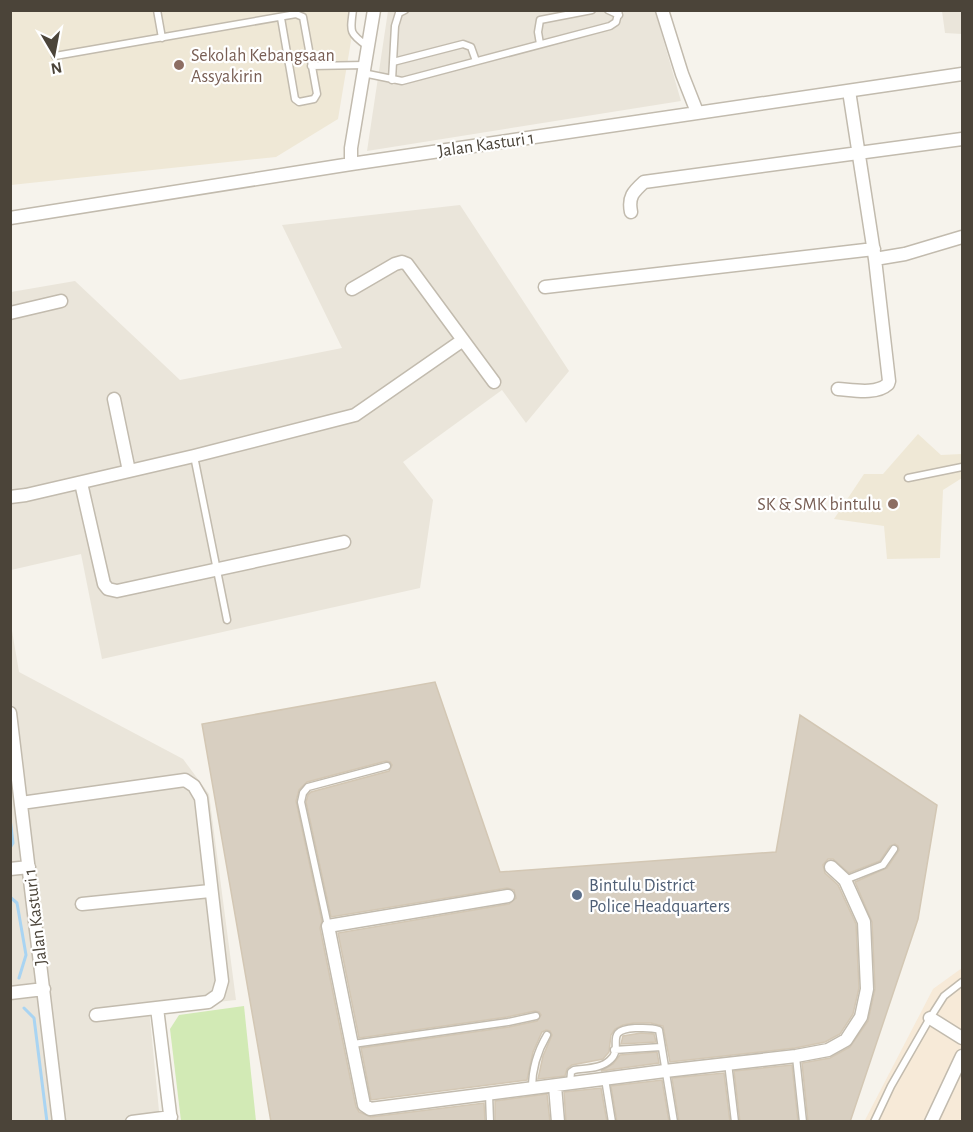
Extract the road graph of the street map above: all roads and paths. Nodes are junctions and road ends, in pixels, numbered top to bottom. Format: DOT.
graph roads {
  1 [pos="157,10"];
  2 [pos="353,10"];
  3 [pos="374,10"];
  4 [pos="592,10"];
  5 [pos="608,10"];
  6 [pos="662,10"];
  7 [pos="401,11"];
  8 [pos="619,13"];
  9 [pos="281,18"];
  10 [pos="162,38"];
  11 [pos="540,44"];
  12 [pos="368,46"];
  13 [pos="55,56"];
  14 [pos="476,61"];
  15 [pos="393,62"];
  16 [pos="311,66"];
  17 [pos="364,69"];
  18 [pos="963,74"];
  19 [pos="392,80"];
  20 [pos="849,91"];
  21 [pos="697,112"];
  22 [pos="963,139"];
  23 [pos="858,152"];
  24 [pos="351,164"];
  25 [pos="631,212"];
  26 [pos="10,218"];
  27 [pos="963,237"];
  28 [pos="875,254"];
  29 [pos="545,287"];
  30 [pos="352,289"];
  31 [pos="61,301"];
  32 [pos="10,313"];
  33 [pos="463,340"];
  34 [pos="494,382"];
  35 [pos="838,389"];
  36 [pos="114,399"];
  37 [pos="194,456"];
  38 [pos="963,467"];
  39 [pos="129,471"];
  40 [pos="908,478"];
  41 [pos="81,483"];
  42 [pos="10,497"];
  43 [pos="344,542"];
  44 [pos="217,569"];
  45 [pos="227,620"];
  46 [pos="10,713"];
  47 [pos="13,754"];
  48 [pos="387,766"];
  49 [pos="21,803"];
  50 [pos="894,849"];
  51 [pos="29,867"];
  52 [pos="831,867"];
  53 [pos="10,869"];
  54 [pos="845,879"];
  55 [pos="210,891"];
  56 [pos="508,896"];
  57 [pos="82,904"];
  58 [pos="328,926"];
  59 [pos="963,982"];
  60 [pos="44,989"];
  61 [pos="10,993"];
  62 [pos="157,1008"];
  63 [pos="96,1015"];
  64 [pos="536,1016"];
  65 [pos="930,1018"];
  66 [pos="547,1035"];
  67 [pos="963,1038"];
  68 [pos="353,1044"];
  69 [pos="661,1047"];
  70 [pos="615,1050"];
  71 [pos="796,1056"];
  72 [pos="963,1056"];
  73 [pos="728,1063"];
  74 [pos="665,1071"];
  75 [pos="959,1073"];
  76 [pos="605,1079"];
  77 [pos="570,1084"];
  78 [pos="555,1086"];
  79 [pos="532,1089"];
  80 [pos="489,1094"];
  81 [pos="171,1119"];
  82 [pos="59,1122"];
  83 [pos="132,1122"];
  84 [pos="490,1122"];
  85 [pos="558,1122"];
  86 [pos="612,1122"];
  87 [pos="674,1122"];
  88 [pos="735,1122"];
  89 [pos="803,1122"];
  90 [pos="874,1122"];
  91 [pos="931,1122"];
  1 -- 10 [label="lane"];
  2 -- 12 [label="lane"];
  3 -- 12 [label="street"];
  4 -- 11 [label="lane"];
  5 -- 8 [label="lane"];
  6 -- 21 [label="street"];
  7 -- 15 [label="lane"];
  8 -- 11 [label="lane"];
  9 -- 10 [label="lane"];
  9 -- 16 [label="lane"];
  9 -- 16 [label="lane"];
  10 -- 13 [label="lane"];
  11 -- 14 [label="lane"];
  12 -- 17 [label="street"];
  14 -- 15 [label="lane"];
  14 -- 19 [label="lane"];
  15 -- 19 [label="lane"];
  16 -- 17 [label="lane"];
  17 -- 19 [label="lane"];
  17 -- 24 [label="street"];
  18 -- 20 [label="street, Jalan Kasturi 1"];
  20 -- 21 [label="street, Jalan Kasturi 1"];
  20 -- 23 [label="street"];
  21 -- 24 [label="street, Jalan Kasturi 1"];
  22 -- 23 [label="street"];
  23 -- 25 [label="street"];
  23 -- 28 [label="street"];
  24 -- 26 [label="street, Jalan Kasturi 1"];
  27 -- 28 [label="street"];
  28 -- 29 [label="street"];
  28 -- 35 [label="street"];
  30 -- 33 [label="street"];
  31 -- 32 [label="street"];
  33 -- 34 [label="street"];
  33 -- 37 [label="street"];
  36 -- 39 [label="street"];
  37 -- 39 [label="street"];
  37 -- 44 [label="lane"];
  38 -- 40 [label="lane"];
  39 -- 41 [label="street"];
  41 -- 42 [label="street"];
  41 -- 44 [label="street"];
  43 -- 44 [label="street"];
  44 -- 45 [label="lane"];
  46 -- 47 [label="street, Jalan Kasturi 1"];
  47 -- 49 [label="street, Jalan Kasturi 1"];
  48 -- 58 [label="lane"];
  49 -- 51 [label="street, Jalan Kasturi 1"];
  49 -- 55 [label="street"];
  50 -- 54 [label="lane"];
  51 -- 53 [label="street"];
  51 -- 60 [label="street, Jalan Kasturi 1"];
  52 -- 54 [label="street"];
  54 -- 71 [label="street"];
  55 -- 57 [label="street"];
  55 -- 62 [label="street"];
  56 -- 58 [label="street"];
  58 -- 68 [label="street"];
  59 -- 65 [label="lane"];
  60 -- 61 [label="street"];
  60 -- 82 [label="street, Jalan Kasturi 1"];
  62 -- 63 [label="street"];
  62 -- 81 [label="street"];
  64 -- 68 [label="lane"];
  65 -- 67 [label="street"];
  65 -- 90 [label="lane"];
  66 -- 79 [label="lane"];
  68 -- 80 [label="street"];
  69 -- 70 [label="lane"];
  69 -- 70 [label="lane"];
  69 -- 74 [label="lane"];
  70 -- 77 [label="lane"];
  71 -- 73 [label="street"];
  71 -- 89 [label="lane"];
  72 -- 75 [label="street"];
  73 -- 74 [label="street"];
  73 -- 88 [label="lane"];
  74 -- 76 [label="street"];
  74 -- 87 [label="lane"];
  75 -- 91 [label="street"];
  76 -- 77 [label="street"];
  76 -- 86 [label="lane"];
  77 -- 78 [label="street"];
  78 -- 79 [label="street"];
  78 -- 85 [label="street"];
  79 -- 80 [label="street"];
  80 -- 84 [label="lane"];
  81 -- 83 [label="street"];
}
